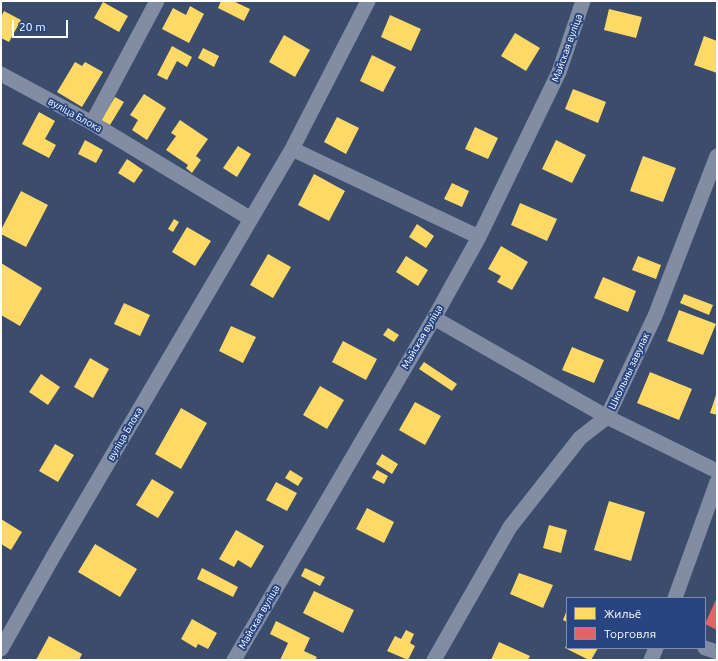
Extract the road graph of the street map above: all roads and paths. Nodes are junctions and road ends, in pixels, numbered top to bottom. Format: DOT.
graph roads {
  1 [pos="157,1"];
  2 [pos="368,1"];
  3 [pos="583,1"];
  4 [pos="1,74"];
  5 [pos="92,123"];
  6 [pos="292,148"];
  7 [pos="717,156"];
  8 [pos="251,219"];
  9 [pos="479,238"];
  10 [pos="434,318"];
  11 [pos="607,417"];
  12 [pos="717,471"];
  13 [pos="717,482"];
  14 [pos="675,597"];
  15 [pos="706,648"];
  16 [pos="1,649"];
  17 [pos="656,649"];
  18 [pos="717,652"];
  19 [pos="234,660"];
  20 [pos="434,660"];
  21 [pos="651,660"];
  1 -- 5 [label="street"];
  2 -- 6 [label="street, вуліца Блока"];
  3 -- 9 [label="street, Майская вуліца"];
  4 -- 5 [label="street, вуліца Блока"];
  5 -- 8 [label="street, вуліца Блока"];
  6 -- 8 [label="street, вуліца Блока"];
  6 -- 9 [label="street"];
  7 -- 11 [label="street, Школьны завулак"];
  8 -- 16 [label="street, вуліца Блока"];
  9 -- 10 [label="street, Майская вуліца"];
  10 -- 11 [label="street"];
  10 -- 19 [label="street, Майская вуліца"];
  11 -- 12 [label="street"];
  11 -- 20 [label="street, Школьны завулак"];
  13 -- 14 [label="street"];
  15 -- 18 [label="street"];
  17 -- 21 [label="street"];
}
